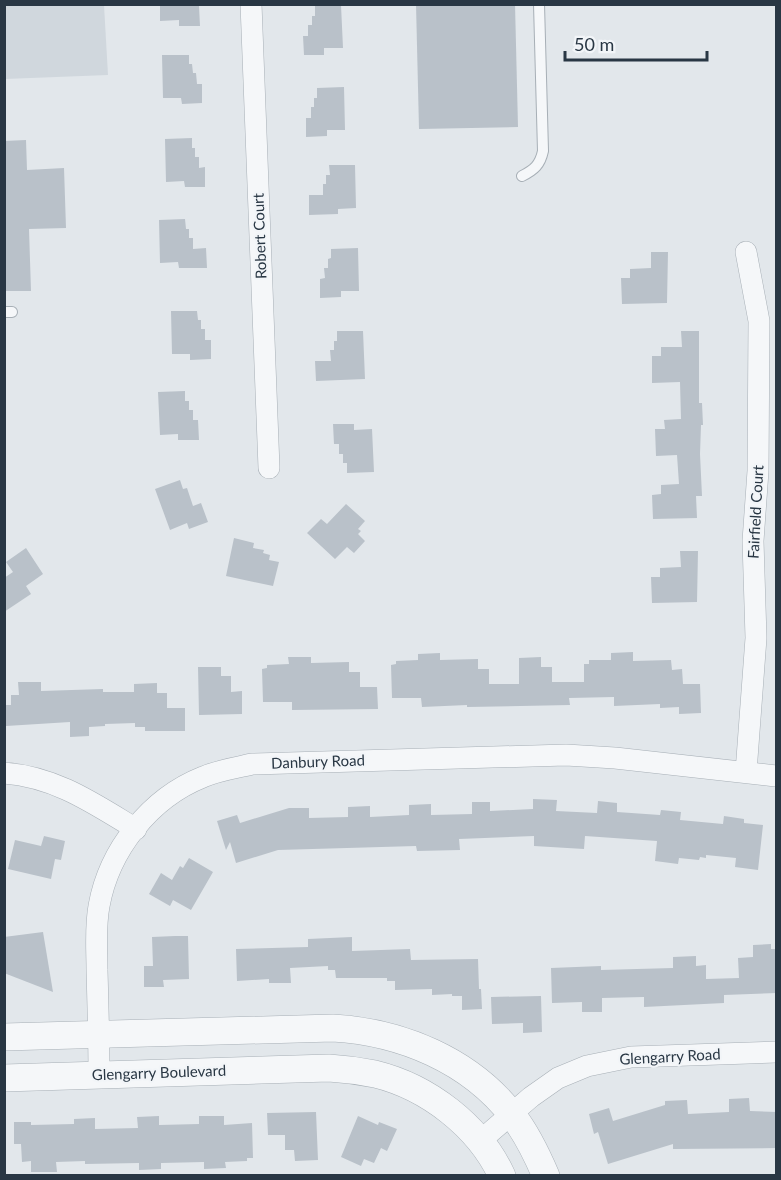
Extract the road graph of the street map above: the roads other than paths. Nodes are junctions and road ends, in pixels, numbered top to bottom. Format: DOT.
graph roads {
  1 [pos="251,4"];
  2 [pos="539,4"];
  3 [pos="522,176"];
  4 [pos="746,252"];
  5 [pos="269,468"];
  6 [pos="746,772"];
  7 [pos="4,773"];
  8 [pos="777,776"];
  9 [pos="136,829"];
  10 [pos="313,1028"];
  11 [pos="98,1035"];
  12 [pos="4,1037"];
  13 [pos="777,1052"];
  14 [pos="314,1069"];
  15 [pos="99,1075"];
  16 [pos="4,1078"];
  17 [pos="512,1114"];
  18 [pos="480,1140"];
  19 [pos="502,1176"];
  20 [pos="546,1176"];
  1 -- 5 [label="street, Robert Court"];
  2 -- 3 [label="lane"];
  4 -- 6 [label="street, Fairfield Court"];
  6 -- 8 [label="street, Danbury Road"];
  6 -- 9 [label="street, Danbury Road"];
  7 -- 9 [label="street"];
  9 -- 11 [label="street, Danbury Road"];
  10 -- 11 [label="street"];
  10 -- 14 [label="street"];
  10 -- 17 [label="street"];
  11 -- 12 [label="street"];
  11 -- 15 [label="street, Danbury Road"];
  13 -- 17 [label="street, Glengarry Road"];
  14 -- 15 [label="street, Glengarry Boulevard"];
  14 -- 18 [label="street, Glengarry Boulevard"];
  15 -- 16 [label="street, Glengarry Boulevard"];
  17 -- 18 [label="street, Glengarry Road"];
  17 -- 20 [label="street"];
  18 -- 19 [label="street, Glengarry Boulevard"];
}
